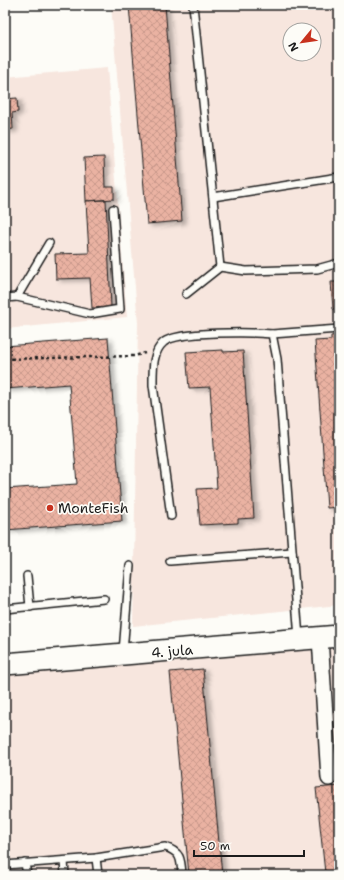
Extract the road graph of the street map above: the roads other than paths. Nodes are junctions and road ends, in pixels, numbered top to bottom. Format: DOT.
graph roads {
  1 [pos="193,5"];
  2 [pos="339,177"];
  3 [pos="213,197"];
  4 [pos="113,209"];
  5 [pos="49,243"];
  6 [pos="339,263"];
  7 [pos="220,267"];
  8 [pos="186,294"];
  9 [pos="17,297"];
  10 [pos="5,298"];
  11 [pos="339,329"];
  12 [pos="272,334"];
  13 [pos="172,516"];
  14 [pos="292,552"];
  15 [pos="170,561"];
  16 [pos="130,566"];
  17 [pos="28,576"];
  18 [pos="104,599"];
  19 [pos="30,607"];
  20 [pos="5,609"];
  21 [pos="330,637"];
  22 [pos="299,640"];
  23 [pos="123,654"];
  24 [pos="5,664"];
  25 [pos="329,778"];
  26 [pos="96,858"];
  27 [pos="64,860"];
  28 [pos="26,863"];
  29 [pos="5,865"];
  30 [pos="27,875"];
  31 [pos="65,875"];
  32 [pos="98,875"];
  33 [pos="182,875"];
  1 -- 3 [label="lane"];
  2 -- 3 [label="lane"];
  3 -- 7 [label="lane"];
  4 -- 9 [label="lane"];
  5 -- 9 [label="lane"];
  6 -- 7 [label="lane"];
  7 -- 8 [label="lane"];
  9 -- 10 [label="lane"];
  11 -- 12 [label="lane"];
  12 -- 13 [label="lane"];
  12 -- 14 [label="lane"];
  14 -- 15 [label="lane"];
  14 -- 22 [label="lane"];
  16 -- 23 [label="lane"];
  17 -- 19 [label="lane"];
  18 -- 19 [label="lane"];
  19 -- 20 [label="lane"];
  21 -- 22 [label="main road, 4. jula"];
  21 -- 25 [label="street"];
  22 -- 23 [label="main road, 4. jula"];
  23 -- 24 [label="main road, 4. jula"];
  26 -- 27 [label="lane"];
  26 -- 32 [label="lane"];
  26 -- 33 [label="lane"];
  27 -- 28 [label="lane"];
  27 -- 31 [label="lane"];
  28 -- 29 [label="lane"];
  28 -- 30 [label="lane"];
}
